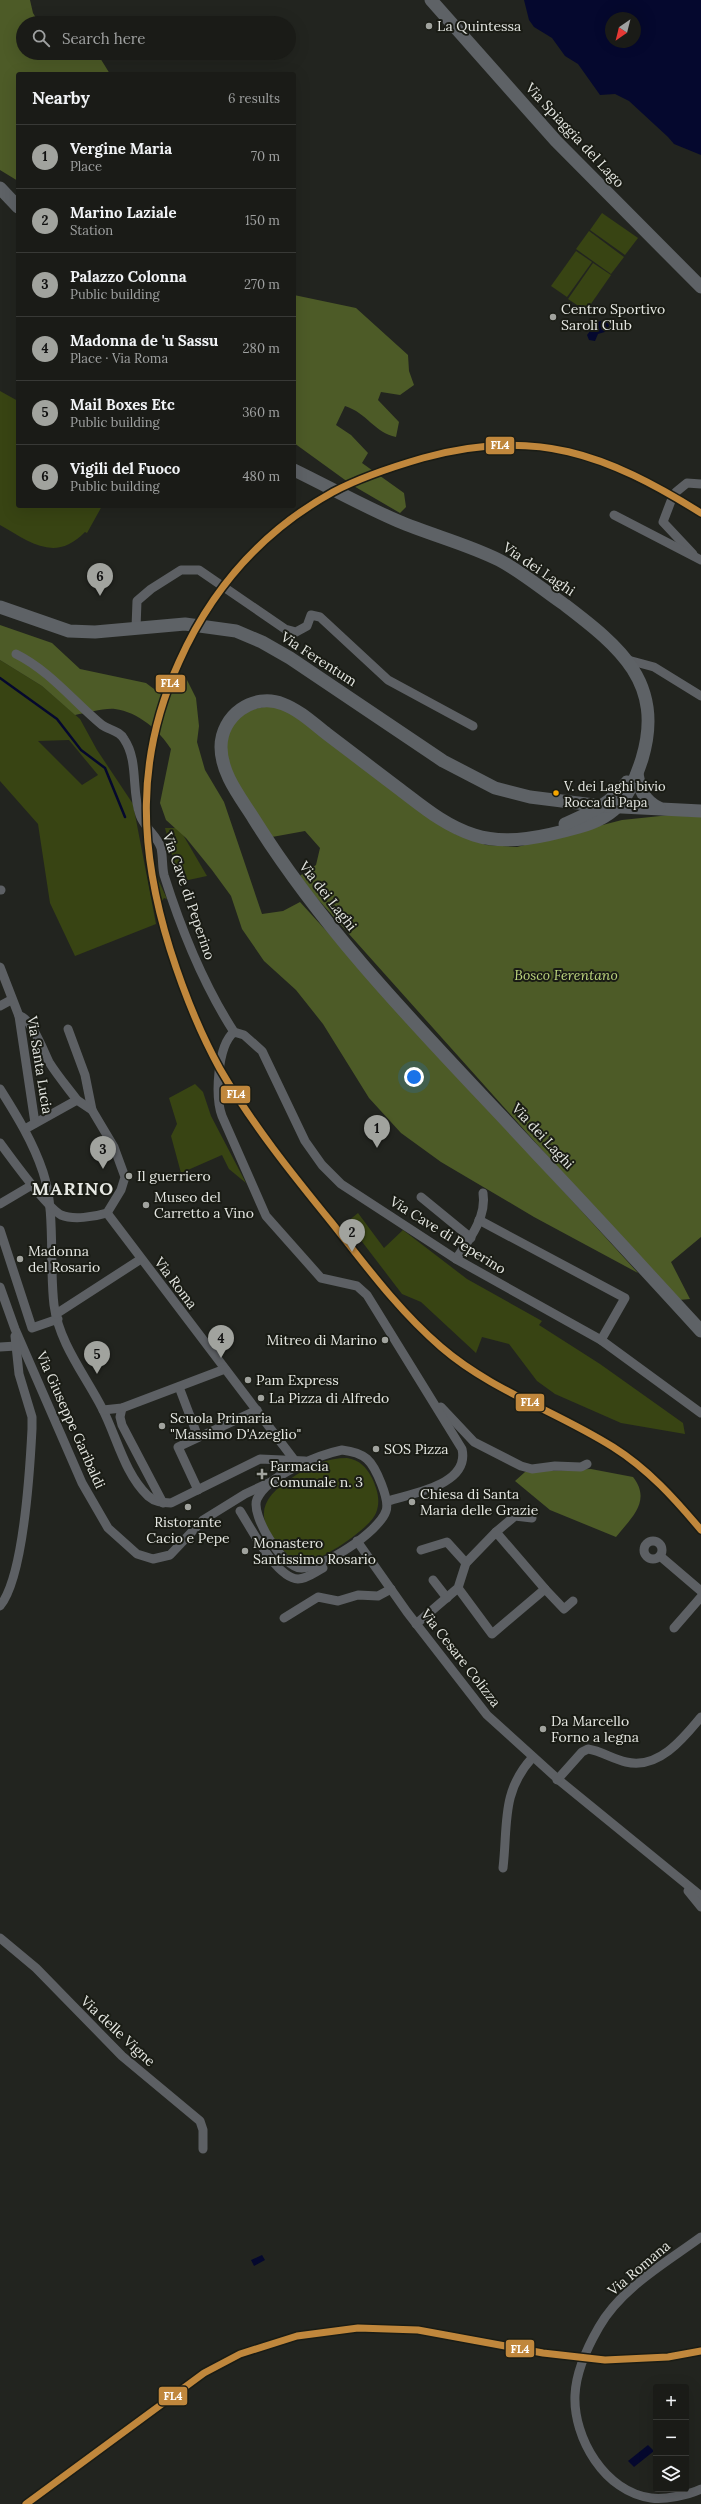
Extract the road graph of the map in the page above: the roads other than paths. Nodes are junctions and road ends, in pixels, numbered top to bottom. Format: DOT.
graph roads {
  1 [pos="431,0"];
  2 [pos="0,188"];
  3 [pos="16,205"];
  4 [pos="701,288"];
  5 [pos="296,471"];
  6 [pos="701,484"];
  7 [pos="676,492"];
  8 [pos="671,501"];
  9 [pos="614,515"];
  10 [pos="699,559"];
  11 [pos="0,607"];
  12 [pos="136,628"];
  13 [pos="16,654"];
  14 [pos="628,660"];
  15 [pos="701,696"];
  16 [pos="472,726"];
  17 [pos="638,770"];
  18 [pos="626,784"];
  19 [pos="557,800"];
  20 [pos="576,802"];
  21 [pos="602,806"];
  22 [pos="618,808"];
  23 [pos="661,809"];
  24 [pos="701,811"];
  25 [pos="594,822"];
  26 [pos="567,823"];
  27 [pos="539,836"];
  28 [pos="0,967"];
  29 [pos="11,1000"];
  30 [pos="0,1006"];
  31 [pos="19,1016"];
  32 [pos="68,1028"];
  33 [pos="234,1032"];
  34 [pos="0,1089"];
  35 [pos="77,1100"];
  36 [pos="92,1110"];
  37 [pos="35,1123"];
  38 [pos="25,1129"];
  39 [pos="0,1143"];
  40 [pos="32,1185"];
  41 [pos="483,1193"];
  42 [pos="421,1196"];
  43 [pos="48,1202"];
  44 [pos="0,1204"];
  45 [pos="106,1213"];
  46 [pos="60,1214"];
  47 [pos="49,1218"];
  48 [pos="479,1220"];
  49 [pos="0,1230"];
  50 [pos="471,1238"];
  51 [pos="141,1259"];
  52 [pos="456,1259"];
  53 [pos="0,1287"];
  54 [pos="57,1317"];
  55 [pos="15,1329"];
  56 [pos="701,1331"];
  57 [pos="601,1340"];
  58 [pos="16,1346"];
  59 [pos="0,1347"];
  60 [pos="225,1369"];
  61 [pos="179,1387"];
  62 [pos="436,1405"];
  63 [pos="122,1408"];
  64 [pos="103,1410"];
  65 [pos="257,1410"];
  66 [pos="701,1413"];
  67 [pos="198,1437"];
  68 [pos="280,1459"];
  69 [pos="295,1461"];
  70 [pos="305,1461"];
  71 [pos="587,1464"];
  72 [pos="290,1472"];
  73 [pos="275,1480"];
  74 [pos="198,1490"];
  75 [pos="388,1501"];
  76 [pos="163,1503"];
  77 [pos="240,1512"];
  78 [pos="532,1518"];
  79 [pos="496,1532"];
  80 [pos="358,1543"];
  81 [pos="421,1550"];
  82 [pos="660,1556"];
  83 [pos="466,1563"];
  84 [pos="433,1580"];
  85 [pos="458,1588"];
  86 [pos="545,1589"];
  87 [pos="391,1590"];
  88 [pos="701,1591"];
  89 [pos="701,1597"];
  90 [pos="447,1598"];
  91 [pos="573,1601"];
  92 [pos="0,1606"];
  93 [pos="284,1618"];
  94 [pos="416,1624"];
  95 [pos="674,1628"];
  96 [pos="701,1717"];
  97 [pos="532,1758"];
  98 [pos="557,1780"];
  99 [pos="503,1868"];
  100 [pos="677,1878"];
  101 [pos="701,1896"];
  102 [pos="701,1907"];
  103 [pos="0,1938"];
  104 [pos="203,2149"];
  105 [pos="701,2237"];
  106 [pos="701,2489"];
  1 -- 4 [label="main road, Via Spiaggia del Lago"];
  2 -- 3 [label="main road"];
  5 -- 14 [label="main road, Via dei Laghi"];
  6 -- 7 [label="street"];
  8 -- 10 [label="street"];
  9 -- 10 [label="street"];
  11 -- 12 [label="main road, Via Ferentum"];
  12 -- 16 [label="street"];
  12 -- 19 [label="main road, Via Ferentum"];
  13 -- 33 [label="street, Via Cave di Peperino"];
  14 -- 15 [label="street"];
  14 -- 17 [label="main road, Via dei Laghi"];
  17 -- 18 [label="main road, Via dei Laghi"];
  17 -- 22 [label="main road, Via dei Laghi"];
  17 -- 23 [label="main road"];
  18 -- 20 [label="main road"];
  18 -- 21 [label="main road, Via dei Laghi"];
  19 -- 20 [label="main road, Via Ferentum"];
  19 -- 26 [label="main road"];
  20 -- 21 [label="main road, Via Ferentum"];
  21 -- 22 [label="main road, Via Ferentum"];
  21 -- 26 [label="main road, Via dei Laghi"];
  22 -- 23 [label="main road, Via Ferentum"];
  22 -- 25 [label="main road, Via dei Laghi"];
  23 -- 24 [label="main road"];
  23 -- 25 [label="main road"];
  25 -- 27 [label="main road, Via dei Laghi"];
  26 -- 27 [label="main road, Via dei Laghi"];
  27 -- 56 [label="main road, Via dei Laghi"];
  28 -- 29 [label="street, Via Santa Lucia"];
  29 -- 30 [label="street"];
  29 -- 31 [label="street, Via Santa Lucia"];
  31 -- 35 [label="street"];
  31 -- 37 [label="street, Via Santa Lucia"];
  32 -- 36 [label="street"];
  33 -- 52 [label="street, Via Cave di Peperino"];
  33 -- 62 [label="street"];
  34 -- 38 [label="street"];
  35 -- 36 [label="street"];
  35 -- 37 [label="street"];
  36 -- 45 [label="street"];
  37 -- 38 [label="street"];
  38 -- 43 [label="street"];
  39 -- 40 [label="street"];
  40 -- 43 [label="street"];
  40 -- 44 [label="street"];
  41 -- 48 [label="street"];
  42 -- 50 [label="street"];
  43 -- 46 [label="street"];
  43 -- 47 [label="street"];
  45 -- 46 [label="street"];
  45 -- 51 [label="street, Via Roma"];
  46 -- 47 [label="street"];
  47 -- 54 [label="street"];
  48 -- 50 [label="street"];
  48 -- 57 [label="street"];
  49 -- 54 [label="street"];
  50 -- 52 [label="street"];
  51 -- 54 [label="street"];
  51 -- 60 [label="street, Via Roma"];
  52 -- 57 [label="street, Via Cave di Peperino"];
  53 -- 55 [label="street, Via Giuseppe Garibaldi"];
  54 -- 64 [label="street"];
  55 -- 58 [label="street"];
  55 -- 73 [label="street, Via Giuseppe Garibaldi"];
  57 -- 66 [label="street, Via Cave di Peperino"];
  58 -- 59 [label="street"];
  58 -- 92 [label="street"];
  60 -- 61 [label="street"];
  60 -- 65 [label="street, Via Roma"];
  61 -- 63 [label="street"];
  61 -- 67 [label="street"];
  62 -- 71 [label="street"];
  62 -- 75 [label="street"];
  63 -- 64 [label="street"];
  63 -- 76 [label="street"];
  64 -- 76 [label="street"];
  65 -- 67 [label="street"];
  65 -- 69 [label="street, Via Roma"];
  67 -- 74 [label="street"];
  68 -- 69 [label="street"];
  68 -- 72 [label="street"];
  68 -- 74 [label="street"];
  69 -- 70 [label="street"];
  70 -- 72 [label="street"];
  70 -- 75 [label="street"];
  72 -- 73 [label="street"];
  73 -- 80 [label="street"];
  74 -- 76 [label="street"];
  75 -- 80 [label="street"];
  77 -- 80 [label="street"];
  78 -- 79 [label="street"];
  79 -- 83 [label="street"];
  79 -- 86 [label="street"];
  80 -- 87 [label="street, Via Cesare Colizza"];
  81 -- 83 [label="street"];
  82 -- 88 [label="street"];
  83 -- 85 [label="street"];
  84 -- 90 [label="street"];
  85 -- 86 [label="street"];
  85 -- 90 [label="street"];
  86 -- 91 [label="street"];
  87 -- 93 [label="street"];
  87 -- 94 [label="street, Via Cesare Colizza"];
  89 -- 95 [label="street"];
  90 -- 94 [label="street"];
  94 -- 97 [label="street, Via Cesare Colizza"];
  96 -- 98 [label="street"];
  97 -- 98 [label="street, Via Cesare Colizza"];
  97 -- 99 [label="street"];
  98 -- 100 [label="street, Via Cesare Colizza"];
  100 -- 101 [label="street, Via Cesare Colizza"];
  100 -- 102 [label="street"];
  103 -- 104 [label="street, Via delle Vigne"];
  105 -- 106 [label="street, Via Romana"];
}
